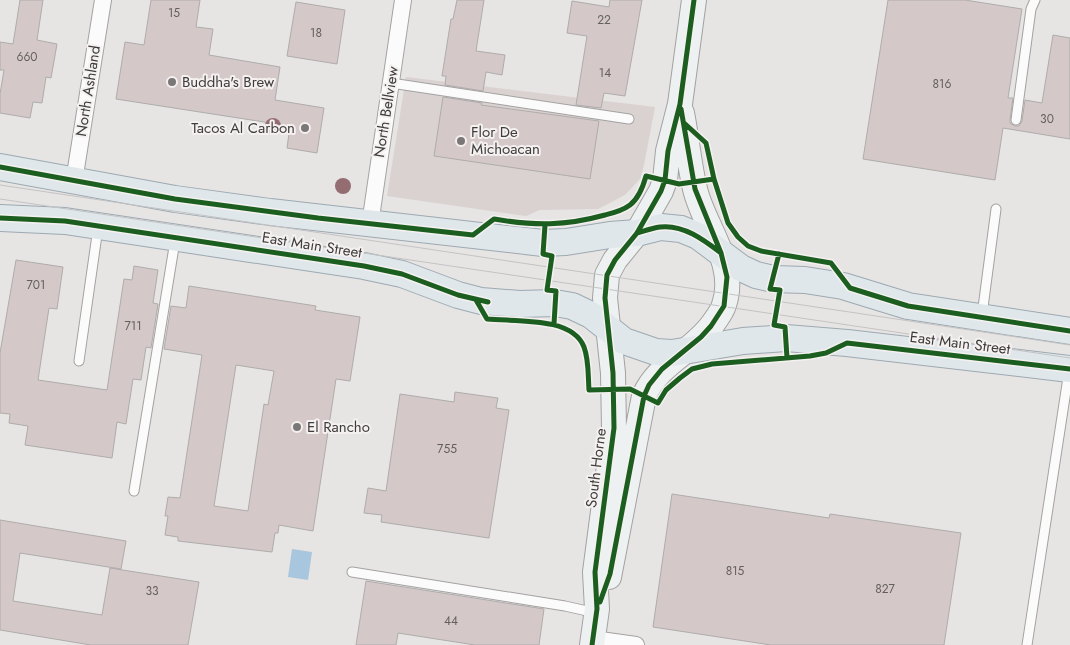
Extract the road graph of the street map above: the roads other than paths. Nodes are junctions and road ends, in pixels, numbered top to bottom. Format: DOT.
graph roads {
  1 [pos="102,0"];
  2 [pos="404,0"];
  3 [pos="694,0"];
  4 [pos="1035,0"];
  5 [pos="391,83"];
  6 [pos="680,104"];
  7 [pos="628,118"];
  8 [pos="1016,120"];
  9 [pos="0,167"];
  10 [pos="74,181"];
  11 [pos="996,209"];
  12 [pos="0,221"];
  13 [pos="370,224"];
  14 [pos="98,226"];
  15 [pos="637,233"];
  16 [pos="176,238"];
  17 [pos="721,253"];
  18 [pos="982,318"];
  19 [pos="609,330"];
  20 [pos="1070,330"];
  21 [pos="686,350"];
  22 [pos="79,361"];
  23 [pos="1069,369"];
  24 [pos="134,491"];
  25 [pos="352,572"];
  26 [pos="597,611"];
  27 [pos="593,642"];
  28 [pos="636,645"];
  29 [pos="1027,645"];
  1 -- 10 [label="street, North Ashland"];
  2 -- 5 [label="street, North Bellview"];
  3 -- 6 [label="street"];
  4 -- 8 [label="lane"];
  5 -- 7 [label="lane"];
  5 -- 13 [label="street, North Bellview"];
  6 -- 15 [label="street"];
  6 -- 17 [label="street"];
  9 -- 10 [label="main road, East Main Street"];
  10 -- 13 [label="main road, East Main Street"];
  11 -- 18 [label="lane"];
  12 -- 14 [label="main road, East Main Street"];
  13 -- 15 [label="main road, East Main Street"];
  14 -- 16 [label="main road, East Main Street"];
  14 -- 22 [label="lane"];
  15 -- 17 [label="main road"];
  15 -- 19 [label="street"];
  16 -- 19 [label="main road, East Main Street"];
  16 -- 24 [label="lane"];
  17 -- 18 [label="main road, East Main Street"];
  17 -- 21 [label="street"];
  18 -- 20 [label="main road, East Main Street"];
  19 -- 21 [label="main road"];
  19 -- 26 [label="street, South Horne"];
  21 -- 23 [label="main road, East Main Street"];
  21 -- 26 [label="street, South Horne"];
  23 -- 29 [label="lane"];
  25 -- 26 [label="lane"];
  26 -- 27 [label="street, South Horne"];
  27 -- 28 [label="street"];
}
